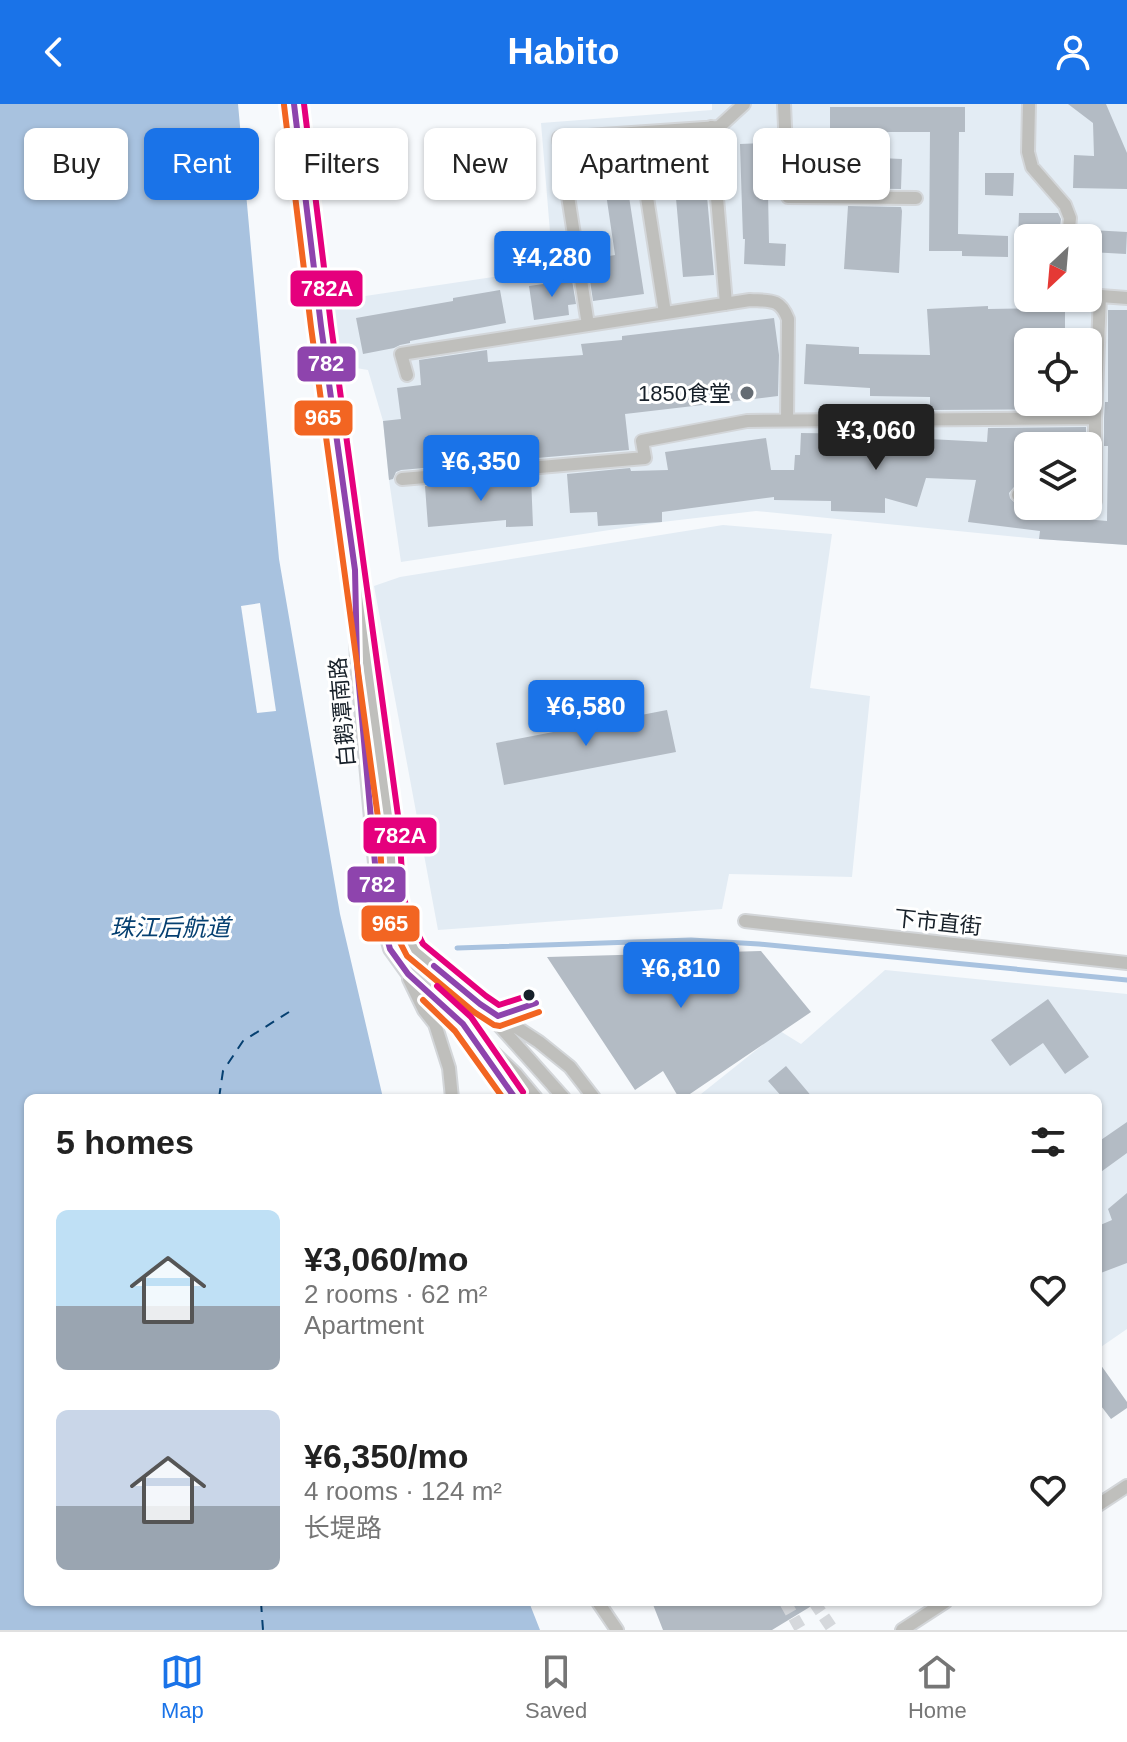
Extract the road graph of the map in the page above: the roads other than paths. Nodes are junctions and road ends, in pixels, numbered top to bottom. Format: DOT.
graph roads {
  1 [pos="294,104"];
  2 [pos="744,104"];
  3 [pos="784,104"];
  4 [pos="1029,104"];
  5 [pos="711,127"];
  6 [pos="699,128"];
  7 [pos="916,198"];
  8 [pos="569,200"];
  9 [pos="647,200"];
  10 [pos="1069,224"];
  11 [pos="1102,296"];
  12 [pos="1127,298"];
  13 [pos="726,304"];
  14 [pos="1094,312"];
  15 [pos="665,313"];
  16 [pos="588,325"];
  17 [pos="407,375"];
  18 [pos="1095,418"];
  19 [pos="787,420"];
  20 [pos="1095,432"];
  21 [pos="402,479"];
  22 [pos="355,570"];
  23 [pos="745,921"];
  24 [pos="1127,963"];
  25 [pos="403,968"];
  26 [pos="480,1004"];
  27 [pos="463,1024"];
  28 [pos="452,1094"];
  29 [pos="512,1094"];
  30 [pos="533,1094"];
  31 [pos="560,1094"];
  32 [pos="591,1094"];
  33 [pos="1127,1486"];
  34 [pos="1102,1502"];
  35 [pos="601,1606"];
  36 [pos="939,1606"];
  37 [pos="617,1630"];
  38 [pos="902,1630"];
  1 -- 22 [label="street"];
  2 -- 5 [label="street"];
  3 -- 7 [label="street"];
  4 -- 10 [label="street"];
  5 -- 6 [label="street"];
  5 -- 13 [label="street"];
  8 -- 16 [label="street"];
  9 -- 15 [label="street"];
  11 -- 12 [label="street"];
  13 -- 15 [label="street"];
  13 -- 19 [label="street"];
  14 -- 18 [label="street"];
  15 -- 16 [label="street"];
  16 -- 17 [label="street"];
  18 -- 19 [label="street"];
  18 -- 20 [label="street"];
  19 -- 21 [label="street"];
  22 -- 25 [label="street, 白鹅潭南路"];
  22 -- 26 [label="street, 白鹅潭南路"];
  23 -- 24 [label="street, 下市直街"];
  25 -- 27 [label="street, 白鹅潭南路"];
  25 -- 28 [label="street"];
  26 -- 31 [label="street, 白鹅潭南路"];
  26 -- 32 [label="street"];
  27 -- 29 [label="street"];
  27 -- 30 [label="street, 白鹅潭南路"];
  33 -- 34 [label="street"];
  35 -- 37 [label="street"];
  36 -- 38 [label="street"];
}
